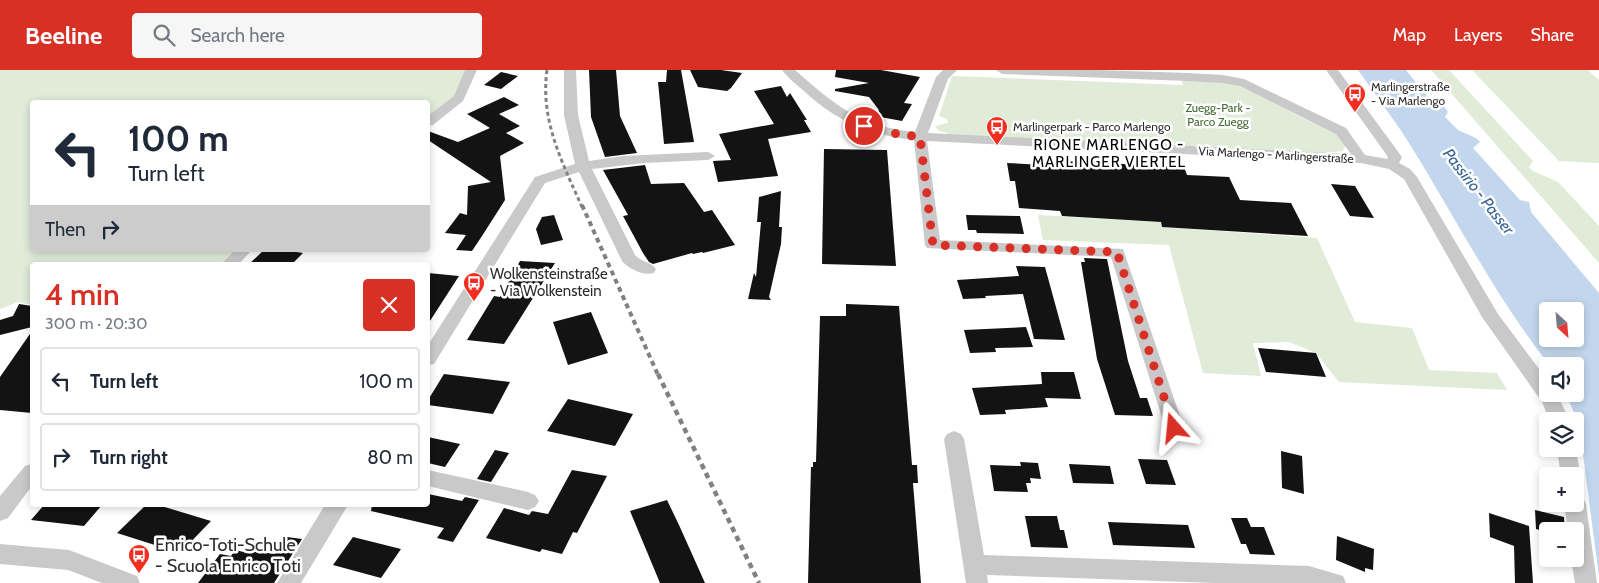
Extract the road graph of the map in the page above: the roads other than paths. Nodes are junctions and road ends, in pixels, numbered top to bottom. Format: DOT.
graph roads {
  1 [pos="471,70"];
  2 [pos="570,70"];
  3 [pos="788,70"];
  4 [pos="951,70"];
  5 [pos="1002,70"];
  6 [pos="1332,70"];
  7 [pos="430,120"];
  8 [pos="920,137"];
  9 [pos="708,156"];
  10 [pos="1361,159"];
  11 [pos="1391,164"];
  12 [pos="583,166"];
  13 [pos="242,252"];
  14 [pos="231,262"];
  15 [pos="648,269"];
  16 [pos="430,356"];
  17 [pos="1556,412"];
  18 [pos="1174,428"];
  19 [pos="954,439"];
  20 [pos="30,474"];
  21 [pos="430,478"];
  22 [pos="528,501"];
  23 [pos="335,507"];
  24 [pos="0,512"];
  25 [pos="1576,512"];
  26 [pos="0,554"];
  27 [pos="976,574"];
  28 [pos="129,583"];
  29 [pos="288,583"];
  30 [pos="1335,583"];
  31 [pos="1586,583"];
  1 -- 7 [label="street"];
  2 -- 12 [label="street"];
  3 -- 8 [label="street, Via Marlengo - Marlingerstraße"];
  4 -- 8 [label="street"];
  5 -- 10 [label="street"];
  6 -- 11 [label="street"];
  8 -- 10 [label="street, Via Marlengo - Marlingerstraße"];
  8 -- 18 [label="street"];
  9 -- 12 [label="street"];
  10 -- 11 [label="street, Via Marlengo - Marlingerstraße"];
  11 -- 17 [label="street"];
  12 -- 15 [label="street"];
  12 -- 16 [label="street"];
  13 -- 14 [label="street"];
  19 -- 27 [label="street"];
  20 -- 24 [label="street"];
  21 -- 22 [label="street"];
  23 -- 29 [label="street"];
  25 -- 31 [label="street"];
  26 -- 28 [label="street"];
  27 -- 30 [label="street"];
}
